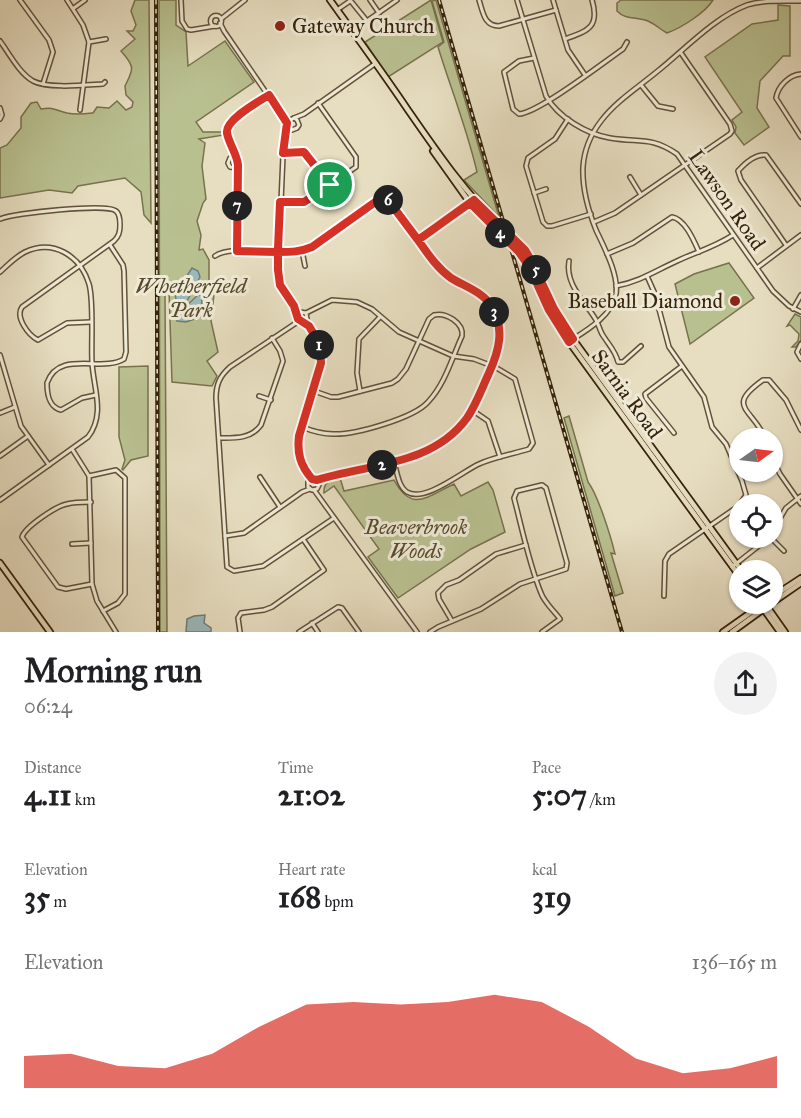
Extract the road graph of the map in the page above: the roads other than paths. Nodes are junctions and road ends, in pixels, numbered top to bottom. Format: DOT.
graph roads {
  1 [pos="20,0"];
  2 [pos="67,0"];
  3 [pos="85,0"];
  4 [pos="181,0"];
  5 [pos="245,0"];
  6 [pos="330,0"];
  7 [pos="350,0"];
  8 [pos="370,0"];
  9 [pos="397,0"];
  10 [pos="479,0"];
  11 [pos="517,0"];
  12 [pos="553,0"];
  13 [pos="592,0"];
  14 [pos="801,1"];
  15 [pos="390,2"];
  16 [pos="74,8"];
  17 [pos="556,9"];
  18 [pos="337,10"];
  19 [pos="379,13"];
  20 [pos="523,19"];
  21 [pos="210,21"];
  22 [pos="218,22"];
  23 [pos="206,28"];
  24 [pos="106,39"];
  25 [pos="565,39"];
  26 [pos="0,41"];
  27 [pos="88,42"];
  28 [pos="627,42"];
  29 [pos="681,53"];
  30 [pos="534,58"];
  31 [pos="376,63"];
  32 [pos="801,74"];
  33 [pos="585,75"];
  34 [pos="105,82"];
  35 [pos="43,84"];
  36 [pos="83,85"];
  37 [pos="641,85"];
  38 [pos="269,95"];
  39 [pos="548,100"];
  40 [pos="318,103"];
  41 [pos="0,108"];
  42 [pos="673,109"];
  43 [pos="80,110"];
  44 [pos="282,114"];
  45 [pos="304,114"];
  46 [pos="293,118"];
  47 [pos="0,119"];
  48 [pos="568,119"];
  49 [pos="298,123"];
  50 [pos="288,125"];
  51 [pos="292,130"];
  52 [pos="593,133"];
  53 [pos="287,134"];
  54 [pos="801,137"];
  55 [pos="283,153"];
  56 [pos="236,156"];
  57 [pos="686,164"];
  58 [pos="238,168"];
  59 [pos="630,177"];
  60 [pos="330,185"];
  61 [pos="546,189"];
  62 [pos="534,193"];
  63 [pos="641,195"];
  64 [pos="472,201"];
  65 [pos="280,202"];
  66 [pos="237,204"];
  67 [pos="801,204"];
  68 [pos="591,214"];
  69 [pos="237,215"];
  70 [pos="0,219"];
  71 [pos="594,222"];
  72 [pos="499,229"];
  73 [pos="733,235"];
  74 [pos="801,235"];
  75 [pos="418,240"];
  76 [pos="110,245"];
  77 [pos="786,245"];
  78 [pos="237,251"];
  79 [pos="302,251"];
  80 [pos="278,252"];
  81 [pos="699,252"];
  82 [pos="607,254"];
  83 [pos="214,256"];
  84 [pos="569,261"];
  85 [pos="79,266"];
  86 [pos="305,266"];
  87 [pos="757,268"];
  88 [pos="0,272"];
  89 [pos="646,276"];
  90 [pos="616,286"];
  91 [pos="801,295"];
  92 [pos="793,309"];
  93 [pos="801,312"];
  94 [pos="303,317"];
  95 [pos="380,317"];
  96 [pos="91,322"];
  97 [pos="597,322"];
  98 [pos="272,338"];
  99 [pos="571,340"];
  100 [pos="419,341"];
  101 [pos="801,344"];
  102 [pos="641,346"];
  103 [pos="0,355"];
  104 [pos="453,356"];
  105 [pos="801,359"];
  106 [pos="92,363"];
  107 [pos="492,366"];
  108 [pos="682,366"];
  109 [pos="6,370"];
  110 [pos="0,371"];
  111 [pos="314,391"];
  112 [pos="360,391"];
  113 [pos="96,395"];
  114 [pos="259,396"];
  115 [pos="271,400"];
  116 [pos="15,407"];
  117 [pos="472,410"];
  118 [pos="0,413"];
  119 [pos="302,427"];
  120 [pos="759,428"];
  121 [pos="801,429"];
  122 [pos="674,433"];
  123 [pos="28,436"];
  124 [pos="219,438"];
  125 [pos="72,449"];
  126 [pos="0,456"];
  127 [pos="500,457"];
  128 [pos="394,462"];
  129 [pos="49,465"];
  130 [pos="89,476"];
  131 [pos="328,476"];
  132 [pos="260,477"];
  133 [pos="783,478"];
  134 [pos="317,480"];
  135 [pos="310,481"];
  136 [pos="316,488"];
  137 [pos="303,492"];
  138 [pos="746,494"];
  139 [pos="799,497"];
  140 [pos="0,500"];
  141 [pos="91,502"];
  142 [pos="801,504"];
  143 [pos="280,507"];
  144 [pos="729,512"];
  145 [pos="783,513"];
  146 [pos="334,518"];
  147 [pos="707,527"];
  148 [pos="225,536"];
  149 [pos="303,539"];
  150 [pos="91,543"];
  151 [pos="72,544"];
  152 [pos="527,545"];
  153 [pos="756,548"];
  154 [pos="781,548"];
  155 [pos="784,551"];
  156 [pos="730,560"];
  157 [pos="741,560"];
  158 [pos="0,562"];
  159 [pos="801,578"];
  160 [pos="537,579"];
  161 [pos="801,583"];
  162 [pos="92,585"];
  163 [pos="783,590"];
  164 [pos="783,594"];
  165 [pos="664,596"];
  166 [pos="103,611"];
  167 [pos="751,614"];
  168 [pos="754,614"];
  169 [pos="771,614"];
  170 [pos="773,614"];
  171 [pos="452,621"];
  172 [pos="312,623"];
  173 [pos="50,632"];
  174 [pos="116,632"];
  175 [pos="240,632"];
  176 [pos="299,632"];
  177 [pos="318,632"];
  178 [pos="359,632"];
  179 [pos="417,632"];
  180 [pos="430,632"];
  181 [pos="542,632"];
  182 [pos="723,632"];
  183 [pos="732,632"];
  184 [pos="780,632"];
  185 [pos="785,632"];
  1 -- 35 [label="street"];
  2 -- 16 [label="street"];
  3 -- 16 [label="street"];
  4 -- 23 [label="street"];
  5 -- 22 [label="street"];
  6 -- 18 [label="main road, Sarnia Road"];
  7 -- 18 [label="street"];
  7 -- 19 [label="street"];
  8 -- 19 [label="street"];
  9 -- 15 [label="street"];
  10 -- 20 [label="street"];
  11 -- 20 [label="street, Lawson Road"];
  12 -- 17 [label="street"];
  13 -- 25 [label="street"];
  14 -- 29 [label="street"];
  15 -- 19 [label="street"];
  16 -- 27 [label="street"];
  17 -- 20 [label="street"];
  17 -- 25 [label="street"];
  18 -- 31 [label="main road, Sarnia Road"];
  20 -- 30 [label="street, Lawson Road"];
  21 -- 22 [label="street"];
  21 -- 22 [label="street"];
  21 -- 23 [label="street"];
  22 -- 23 [label="street"];
  22 -- 38 [label="street"];
  24 -- 27 [label="street"];
  25 -- 33 [label="street"];
  26 -- 35 [label="street"];
  27 -- 36 [label="street"];
  28 -- 33 [label="street"];
  29 -- 37 [label="street"];
  29 -- 57 [label="street"];
  30 -- 39 [label="street, Lawson Road"];
  30 -- 39 [label="street"];
  31 -- 40 [label="street"];
  31 -- 64 [label="main road, Sarnia Road"];
  32 -- 54 [label="street"];
  33 -- 39 [label="street"];
  34 -- 36 [label="street"];
  35 -- 36 [label="street"];
  36 -- 43 [label="street"];
  37 -- 42 [label="street"];
  37 -- 52 [label="street"];
  38 -- 44 [label="street"];
  38 -- 56 [label="street"];
  39 -- 48 [label="street, Lawson Road"];
  40 -- 45 [label="street"];
  40 -- 60 [label="street"];
  41 -- 47 [label="street"];
  44 -- 46 [label="street"];
  44 -- 50 [label="street"];
  45 -- 46 [label="street"];
  45 -- 49 [label="street"];
  46 -- 49 [label="street"];
  46 -- 50 [label="street"];
  48 -- 52 [label="street, Lawson Road"];
  48 -- 62 [label="street"];
  49 -- 51 [label="street"];
  50 -- 51 [label="street"];
  50 -- 53 [label="street"];
  51 -- 53 [label="street"];
  52 -- 57 [label="street, Lawson Road"];
  52 -- 68 [label="street"];
  53 -- 55 [label="street"];
  55 -- 60 [label="street"];
  55 -- 65 [label="street"];
  56 -- 58 [label="street"];
  56 -- 58 [label="street"];
  57 -- 63 [label="street"];
  57 -- 73 [label="street, Lawson Road"];
  58 -- 66 [label="street"];
  59 -- 63 [label="street"];
  60 -- 65 [label="street"];
  61 -- 62 [label="street"];
  62 -- 68 [label="street"];
  63 -- 71 [label="street"];
  64 -- 72 [label="main road, Sarnia Road"];
  64 -- 75 [label="street"];
  65 -- 80 [label="street"];
  66 -- 69 [label="street"];
  66 -- 69 [label="street"];
  67 -- 77 [label="street"];
  68 -- 71 [label="street"];
  69 -- 78 [label="street"];
  70 -- 76 [label="street"];
  71 -- 82 [label="street"];
  72 -- 99 [label="main road, Sarnia Road, bridge"];
  72 -- 99 [label="main road, Sarnia Road, bridge"];
  73 -- 81 [label="street"];
  73 -- 87 [label="street, Lawson Road"];
  74 -- 77 [label="street"];
  75 -- 79 [label="street"];
  75 -- 107 [label="street"];
  76 -- 85 [label="street"];
  76 -- 106 [label="street"];
  77 -- 87 [label="street"];
  78 -- 80 [label="street"];
  78 -- 83 [label="street"];
  79 -- 80 [label="street"];
  79 -- 86 [label="street"];
  80 -- 94 [label="street"];
  81 -- 82 [label="street"];
  81 -- 89 [label="street"];
  82 -- 90 [label="street"];
  84 -- 97 [label="street"];
  85 -- 88 [label="street"];
  85 -- 96 [label="street"];
  85 -- 96 [label="street"];
  87 -- 92 [label="street, Lawson Road"];
  89 -- 90 [label="street"];
  89 -- 108 [label="street"];
  90 -- 97 [label="street"];
  91 -- 92 [label="street"];
  92 -- 93 [label="street, Lawson Road"];
  94 -- 95 [label="street"];
  94 -- 98 [label="street"];
  94 -- 111 [label="street"];
  95 -- 100 [label="street"];
  95 -- 112 [label="street"];
  96 -- 106 [label="street"];
  97 -- 99 [label="street"];
  97 -- 102 [label="street"];
  98 -- 115 [label="street"];
  98 -- 124 [label="street"];
  99 -- 147 [label="main road, Sarnia Road"];
  100 -- 104 [label="street"];
  100 -- 104 [label="street"];
  100 -- 112 [label="street"];
  101 -- 105 [label="street"];
  103 -- 109 [label="street"];
  104 -- 107 [label="street"];
  104 -- 119 [label="street"];
  106 -- 113 [label="street"];
  106 -- 113 [label="street"];
  107 -- 117 [label="street"];
  107 -- 127 [label="street"];
  108 -- 122 [label="street"];
  108 -- 138 [label="street"];
  109 -- 110 [label="street"];
  109 -- 116 [label="street"];
  111 -- 112 [label="street"];
  111 -- 119 [label="street"];
  113 -- 125 [label="street"];
  114 -- 115 [label="street"];
  115 -- 124 [label="street"];
  116 -- 118 [label="street"];
  116 -- 123 [label="street"];
  117 -- 127 [label="street"];
  117 -- 128 [label="street"];
  119 -- 135 [label="street"];
  120 -- 121 [label="street"];
  123 -- 126 [label="street"];
  123 -- 129 [label="street"];
  124 -- 148 [label="street"];
  125 -- 129 [label="street"];
  125 -- 130 [label="street"];
  127 -- 128 [label="street"];
  128 -- 131 [label="street"];
  129 -- 140 [label="street"];
  130 -- 141 [label="street"];
  130 -- 166 [label="street"];
  131 -- 134 [label="street"];
  131 -- 136 [label="street"];
  132 -- 143 [label="street"];
  133 -- 139 [label="street"];
  134 -- 135 [label="street"];
  134 -- 136 [label="street"];
  135 -- 136 [label="street"];
  135 -- 137 [label="street"];
  136 -- 137 [label="street"];
  136 -- 146 [label="street"];
  137 -- 143 [label="street"];
  139 -- 142 [label="street"];
  139 -- 145 [label="street"];
  141 -- 150 [label="street"];
  141 -- 162 [label="street"];
  143 -- 148 [label="street"];
  144 -- 147 [label="street"];
  146 -- 149 [label="street"];
  146 -- 179 [label="street"];
  147 -- 156 [label="main road, Sarnia Road"];
  147 -- 165 [label="street"];
  148 -- 149 [label="street"];
  149 -- 175 [label="street"];
  150 -- 151 [label="street"];
  150 -- 162 [label="street"];
  152 -- 160 [label="street"];
  152 -- 160 [label="street"];
  152 -- 171 [label="street"];
  153 -- 157 [label="street"];
  154 -- 155 [label="street"];
  158 -- 173 [label="main road"];
  159 -- 163 [label="main road"];
  160 -- 171 [label="street"];
  160 -- 181 [label="street"];
  161 -- 164 [label="main road"];
  162 -- 166 [label="street"];
  166 -- 174 [label="street"];
  167 -- 182 [label="main road"];
  168 -- 183 [label="main road"];
  169 -- 184 [label="main road"];
  170 -- 185 [label="main road"];
  171 -- 180 [label="street"];
  172 -- 176 [label="street"];
  172 -- 177 [label="street"];
  172 -- 178 [label="street"];
}
